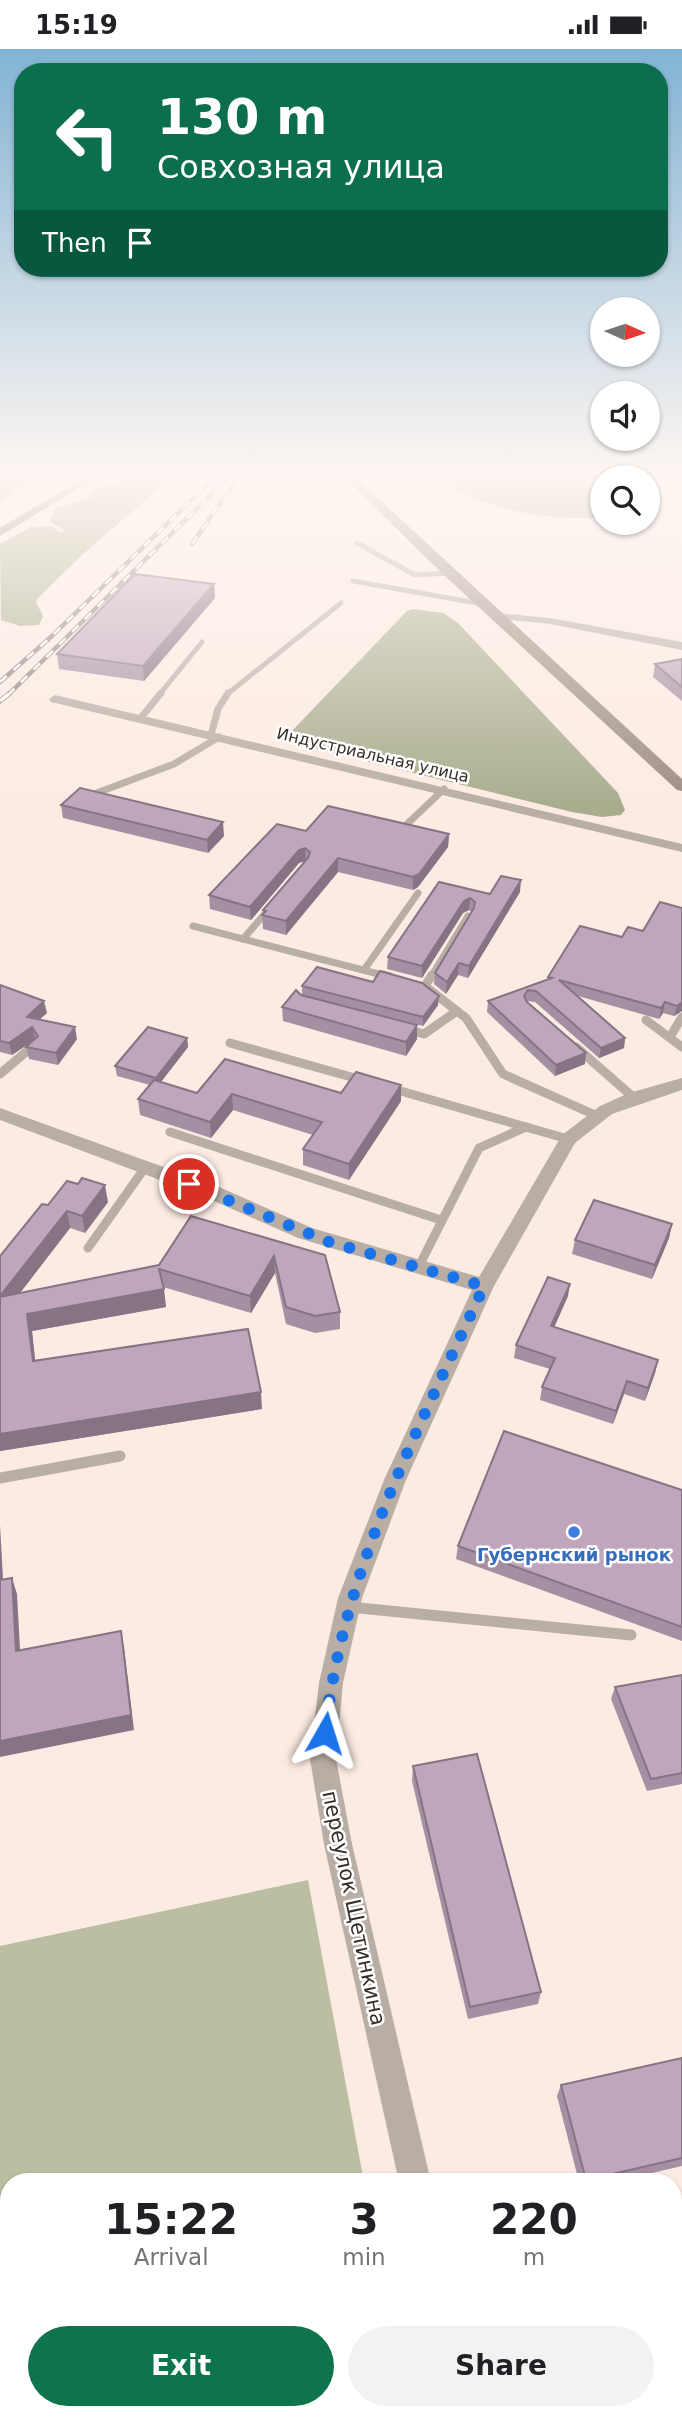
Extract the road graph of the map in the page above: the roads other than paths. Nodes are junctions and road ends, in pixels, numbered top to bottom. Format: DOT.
graph roads {
  1 [pos="384,587"];
  2 [pos="463,587"];
  3 [pos="341,603"];
  4 [pos="482,604"];
  5 [pos="496,616"];
  6 [pos="202,642"];
  7 [pos="682,646"];
  8 [pos="55,699"];
  9 [pos="139,719"];
  10 [pos="215,736"];
  11 [pos="682,787"];
  12 [pos="444,789"];
  13 [pos="106,802"];
  14 [pos="405,826"];
  15 [pos="682,848"];
  16 [pos="418,893"];
  17 [pos="278,898"];
  18 [pos="468,916"];
  19 [pos="193,926"];
  20 [pos="243,939"];
  21 [pos="364,970"];
  22 [pos="401,979"];
  23 [pos="413,982"];
  24 [pos="425,986"];
  25 [pos="457,1011"];
  26 [pos="682,1017"];
  27 [pos="646,1020"];
  28 [pos="397,1027"];
  29 [pos="670,1037"];
  30 [pos="230,1043"];
  31 [pos="571,1043"];
  32 [pos="33,1045"];
  33 [pos="682,1047"];
  34 [pos="0,1074"];
  35 [pos="682,1084"];
  36 [pos="634,1097"];
  37 [pos="0,1114"];
  38 [pos="595,1115"];
  39 [pos="526,1127"];
  40 [pos="170,1132"];
  41 [pos="568,1139"];
  42 [pos="144,1169"];
  43 [pos="441,1220"];
  44 [pos="88,1248"];
  45 [pos="418,1268"];
  46 [pos="484,1286"];
  47 [pos="120,1456"];
  48 [pos="0,1478"];
  49 [pos="348,1607"];
  50 [pos="631,1635"];
  51 [pos="413,2173"];
  1 -- 4 [label="lane"];
  2 -- 4 [label="street"];
  3 -- 10 [label="lane"];
  4 -- 5 [label="street"];
  5 -- 7 [label="street"];
  5 -- 11 [label="street"];
  6 -- 9 [label="lane"];
  8 -- 9 [label="street, Индустриальная улица"];
  9 -- 10 [label="street, Индустриальная улица"];
  10 -- 12 [label="street, Индустриальная улица"];
  10 -- 13 [label="lane"];
  12 -- 14 [label="lane"];
  12 -- 15 [label="street, Индустриальная улица"];
  16 -- 21 [label="lane"];
  17 -- 20 [label="lane"];
  18 -- 24 [label="lane"];
  19 -- 20 [label="lane"];
  20 -- 21 [label="lane"];
  21 -- 22 [label="lane"];
  23 -- 24 [label="lane"];
  24 -- 25 [label="lane"];
  25 -- 28 [label="lane"];
  25 -- 38 [label="lane"];
  26 -- 29 [label="lane"];
  27 -- 29 [label="lane"];
  29 -- 33 [label="lane"];
  30 -- 39 [label="lane"];
  31 -- 36 [label="lane"];
  32 -- 34 [label="lane"];
  35 -- 36 [label="street, переулок Щетинкина"];
  36 -- 38 [label="street, переулок Щетинкина"];
  37 -- 42 [label="street"];
  38 -- 41 [label="street, переулок Щетинкина"];
  39 -- 41 [label="lane"];
  39 -- 43 [label="lane"];
  40 -- 43 [label="lane"];
  41 -- 46 [label="street, переулок Щетинкина"];
  42 -- 44 [label="lane"];
  42 -- 45 [label="street"];
  43 -- 45 [label="lane"];
  45 -- 46 [label="street"];
  46 -- 49 [label="street, переулок Щетинкина"];
  47 -- 48 [label="lane"];
  49 -- 50 [label="lane"];
  49 -- 51 [label="street, переулок Щетинкина"];
}
